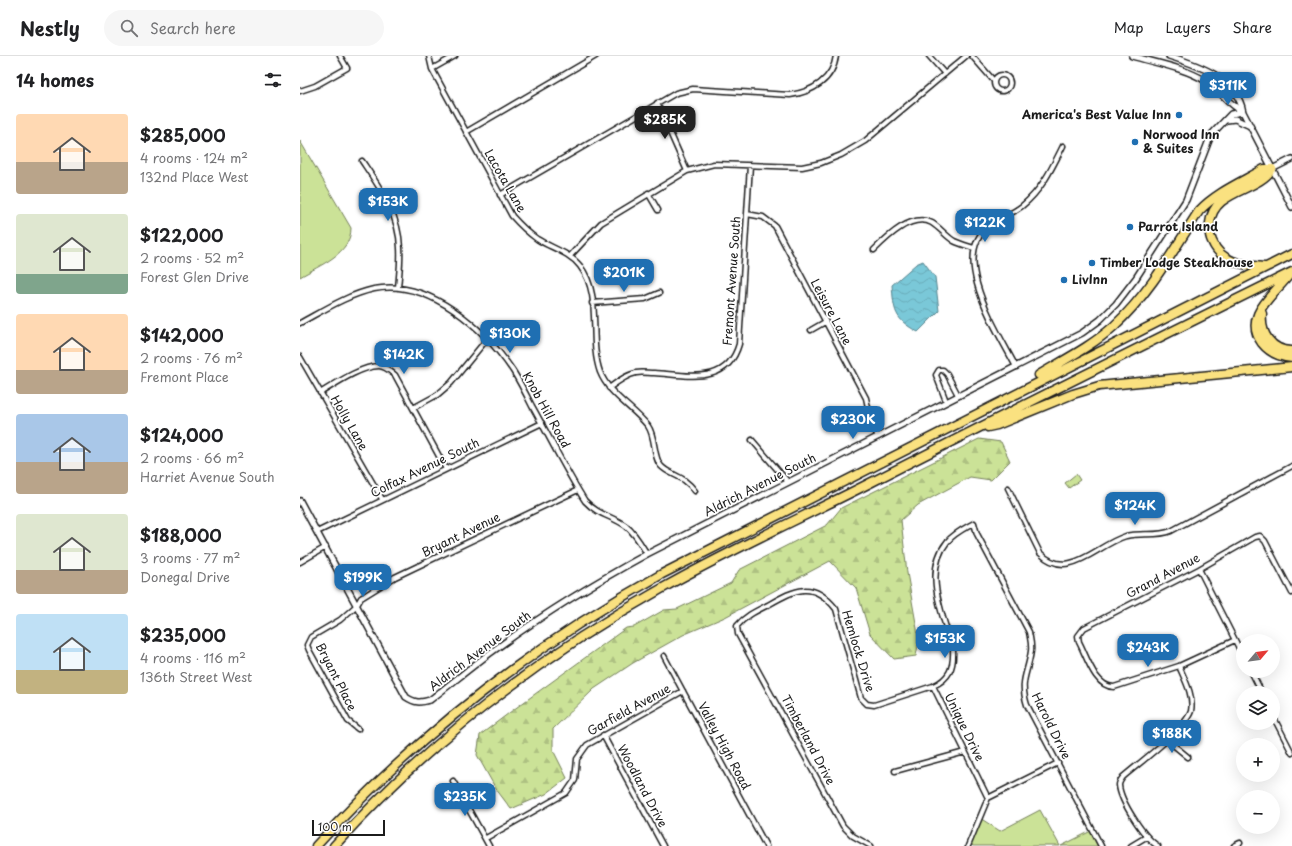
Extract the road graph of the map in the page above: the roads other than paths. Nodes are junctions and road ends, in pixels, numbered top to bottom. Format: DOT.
graph roads {
  1 [pos="340,56"];
  2 [pos="429,56"];
  3 [pos="455,56"];
  4 [pos="596,56"];
  5 [pos="836,56"];
  6 [pos="929,56"];
  7 [pos="966,56"];
  8 [pos="972,56"];
  9 [pos="1132,56"];
  10 [pos="1169,56"];
  11 [pos="432,69"];
  12 [pos="944,74"];
  13 [pos="994,82"];
  14 [pos="300,91"];
  15 [pos="657,103"];
  16 [pos="1243,112"];
  17 [pos="1227,120"];
  18 [pos="1250,126"];
  19 [pos="466,132"];
  20 [pos="1063,146"];
  21 [pos="1292,159"];
  22 [pos="362,161"];
  23 [pos="750,166"];
  24 [pos="1272,169"];
  25 [pos="687,171"];
  26 [pos="648,194"];
  27 [pos="500,195"];
  28 [pos="1292,207"];
  29 [pos="658,210"];
  30 [pos="747,214"];
  31 [pos="974,248"];
  32 [pos="874,250"];
  33 [pos="1292,254"];
  34 [pos="570,256"];
  35 [pos="1265,267"];
  36 [pos="1291,272"];
  37 [pos="398,288"];
  38 [pos="659,293"];
  39 [pos="592,303"];
  40 [pos="1262,306"];
  41 [pos="825,322"];
  42 [pos="300,323"];
  43 [pos="811,330"];
  44 [pos="487,339"];
  45 [pos="1292,351"];
  46 [pos="300,357"];
  47 [pos="1292,358"];
  48 [pos="1016,367"];
  49 [pos="1292,367"];
  50 [pos="609,388"];
  51 [pos="320,393"];
  52 [pos="958,395"];
  53 [pos="946,401"];
  54 [pos="413,408"];
  55 [pos="985,408"];
  56 [pos="542,423"];
  57 [pos="975,429"];
  58 [pos="878,437"];
  59 [pos="752,440"];
  60 [pos="1292,466"];
  61 [pos="446,468"];
  62 [pos="788,482"];
  63 [pos="1008,488"];
  64 [pos="578,490"];
  65 [pos="695,491"];
  66 [pos="382,499"];
  67 [pos="300,500"];
  68 [pos="974,523"];
  69 [pos="317,532"];
  70 [pos="326,547"];
  71 [pos="647,554"];
  72 [pos="300,562"];
  73 [pos="1199,569"];
  74 [pos="1292,594"];
  75 [pos="357,605"];
  76 [pos="738,634"];
  77 [pos="1235,640"];
  78 [pos="664,656"];
  79 [pos="1179,666"];
  80 [pos="933,686"];
  81 [pos="683,691"];
  82 [pos="358,729"];
  83 [pos="1280,730"];
  84 [pos="603,735"];
  85 [pos="1166,739"];
  86 [pos="965,752"];
  87 [pos="1292,753"];
  88 [pos="1188,757"];
  89 [pos="1058,763"];
  90 [pos="895,771"];
  91 [pos="453,781"];
  92 [pos="988,798"];
  93 [pos="1146,837"];
  94 [pos="486,838"];
  95 [pos="1240,843"];
  96 [pos="316,846"];
  97 [pos="334,846"];
  98 [pos="489,846"];
  99 [pos="663,846"];
  100 [pos="766,846"];
  101 [pos="871,846"];
  102 [pos="968,846"];
  103 [pos="1101,846"];
  104 [pos="1131,846"];
  105 [pos="1158,846"];
  106 [pos="1234,846"];
  1 -- 14 [label="street"];
  2 -- 11 [label="street, Lacota Lane"];
  3 -- 11 [label="street"];
  4 -- 19 [label="street"];
  5 -- 15 [label="street"];
  6 -- 12 [label="street"];
  7 -- 12 [label="street"];
  8 -- 13 [label="street"];
  9 -- 16 [label="street"];
  10 -- 16 [label="street"];
  11 -- 19 [label="street, Lacota Lane"];
  12 -- 23 [label="street"];
  15 -- 25 [label="street"];
  15 -- 27 [label="street"];
  16 -- 17 [label="street, Aldrich Avenue South"];
  16 -- 18 [label="street"];
  17 -- 18 [label="street"];
  17 -- 48 [label="street, Aldrich Avenue South"];
  18 -- 24 [label="street"];
  19 -- 27 [label="street, Lacota Lane"];
  20 -- 31 [label="street"];
  21 -- 24 [label="street"];
  22 -- 37 [label="street"];
  23 -- 25 [label="street"];
  23 -- 30 [label="street, Fremont Avenue South"];
  24 -- 28 [label="street"];
  24 -- 35 [label="highway"];
  24 -- 55 [label="highway"];
  25 -- 26 [label="street"];
  26 -- 29 [label="street"];
  26 -- 34 [label="street"];
  27 -- 34 [label="street, Lacota Lane"];
  30 -- 41 [label="street, Leisure Lane"];
  30 -- 50 [label="street, Fremont Avenue South"];
  31 -- 32 [label="street"];
  31 -- 48 [label="street"];
  33 -- 35 [label="highway"];
  34 -- 39 [label="street, Lacota Lane"];
  35 -- 55 [label="highway"];
  36 -- 40 [label="highway"];
  36 -- 57 [label="highway"];
  37 -- 42 [label="street, Knob Hill Road"];
  37 -- 44 [label="street, Knob Hill Road"];
  38 -- 39 [label="street"];
  39 -- 50 [label="street, Lacota Lane"];
  40 -- 45 [label="highway"];
  40 -- 47 [label="highway"];
  41 -- 43 [label="street"];
  41 -- 58 [label="street, Leisure Lane"];
  44 -- 54 [label="street"];
  44 -- 56 [label="street, Knob Hill Road"];
  46 -- 51 [label="street, Holly Lane"];
  48 -- 52 [label="street, Aldrich Avenue South"];
  49 -- 57 [label="highway"];
  50 -- 65 [label="street, Lacota Lane"];
  51 -- 54 [label="street"];
  51 -- 66 [label="street, Holly Lane"];
  52 -- 53 [label="street, Aldrich Avenue South"];
  52 -- 53 [label="street"];
  53 -- 58 [label="street, Aldrich Avenue South"];
  54 -- 61 [label="street"];
  55 -- 96 [label="highway"];
  56 -- 61 [label="street, Colfax Avenue South"];
  56 -- 64 [label="street, Knob Hill Road"];
  57 -- 97 [label="highway"];
  58 -- 62 [label="street, Aldrich Avenue South"];
  59 -- 62 [label="street"];
  60 -- 63 [label="street"];
  61 -- 66 [label="street, Colfax Avenue South"];
  62 -- 71 [label="street, Aldrich Avenue South"];
  64 -- 71 [label="street, Knob Hill Road"];
  64 -- 75 [label="street, Bryant Avenue"];
  66 -- 69 [label="street, Colfax Avenue South"];
  67 -- 69 [label="street"];
  68 -- 80 [label="street, Unique Drive"];
  68 -- 89 [label="street, Harold Drive"];
  69 -- 70 [label="street"];
  70 -- 72 [label="street"];
  70 -- 75 [label="street"];
  71 -- 75 [label="street, Aldrich Avenue South"];
  73 -- 74 [label="street, Grand Avenue"];
  73 -- 77 [label="street"];
  73 -- 79 [label="street, Grand Avenue"];
  75 -- 82 [label="street, Bryant Place"];
  76 -- 80 [label="street, Hemlock Drive"];
  76 -- 101 [label="street, Timberland Drive"];
  77 -- 79 [label="street"];
  78 -- 81 [label="street, Valley High Road"];
  79 -- 85 [label="street"];
  80 -- 86 [label="street, Unique Drive"];
  81 -- 84 [label="street, Garfield Avenue"];
  81 -- 100 [label="street, Valley High Road"];
  83 -- 87 [label="street"];
  84 -- 94 [label="street, Garfield Avenue"];
  84 -- 99 [label="street, Woodland Drive"];
  85 -- 88 [label="street"];
  85 -- 93 [label="street"];
  86 -- 90 [label="street"];
  86 -- 92 [label="street, Unique Drive"];
  89 -- 92 [label="street"];
  89 -- 103 [label="street, Harold Drive"];
  91 -- 94 [label="street"];
  92 -- 102 [label="street"];
  93 -- 104 [label="street"];
  93 -- 105 [label="street"];
  94 -- 98 [label="street"];
  95 -- 106 [label="street"];
}
